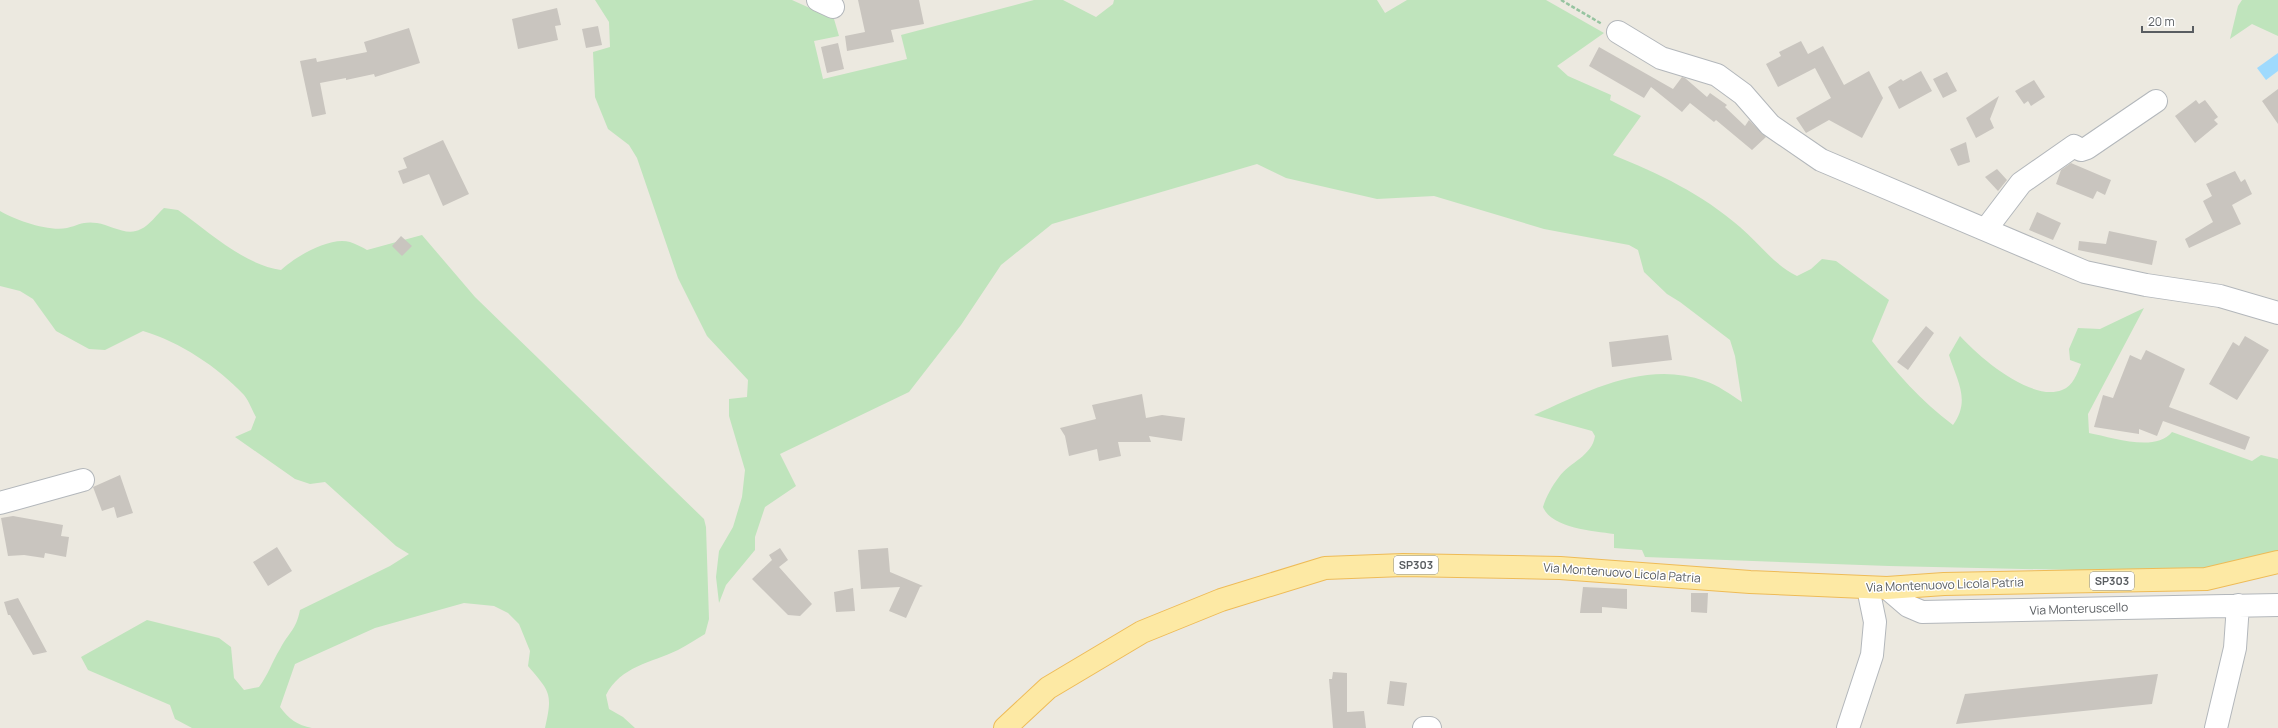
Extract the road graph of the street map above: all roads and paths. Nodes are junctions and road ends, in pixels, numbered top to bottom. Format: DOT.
graph roads {
  1 [pos="1561,0"];
  2 [pos="1618,32"];
  3 [pos="2156,101"];
  4 [pos="1986,230"];
  5 [pos="2278,313"];
  6 [pos="83,480"];
  7 [pos="0,503"];
  8 [pos="2278,562"];
  9 [pos="1944,584"];
  10 [pos="1877,588"];
  11 [pos="2238,604"];
  12 [pos="2278,605"];
  13 [pos="1947,613"];
  14 [pos="1005,728"];
  15 [pos="1424,728"];
  16 [pos="1430,728"];
  17 [pos="1848,728"];
  18 [pos="2216,728"];
  1 -- 2 [label="path"];
  2 -- 4 [label="street"];
  3 -- 4 [label="street"];
  4 -- 5 [label="street"];
  6 -- 7 [label="street"];
  8 -- 9 [label="main road, Via Montenuovo Licola Patria / SP303"];
  9 -- 10 [label="main road, Via Montenuovo Licola Patria / SP303"];
  9 -- 13 [label="street"];
  10 -- 13 [label="street, Via Monteruscello"];
  10 -- 14 [label="main road, Via Montenuovo Licola Patria / SP303"];
  10 -- 17 [label="street"];
  11 -- 12 [label="street, Via Monteruscello"];
  11 -- 13 [label="street, Via Monteruscello"];
  11 -- 18 [label="street"];
  15 -- 16 [label="street"];
}
